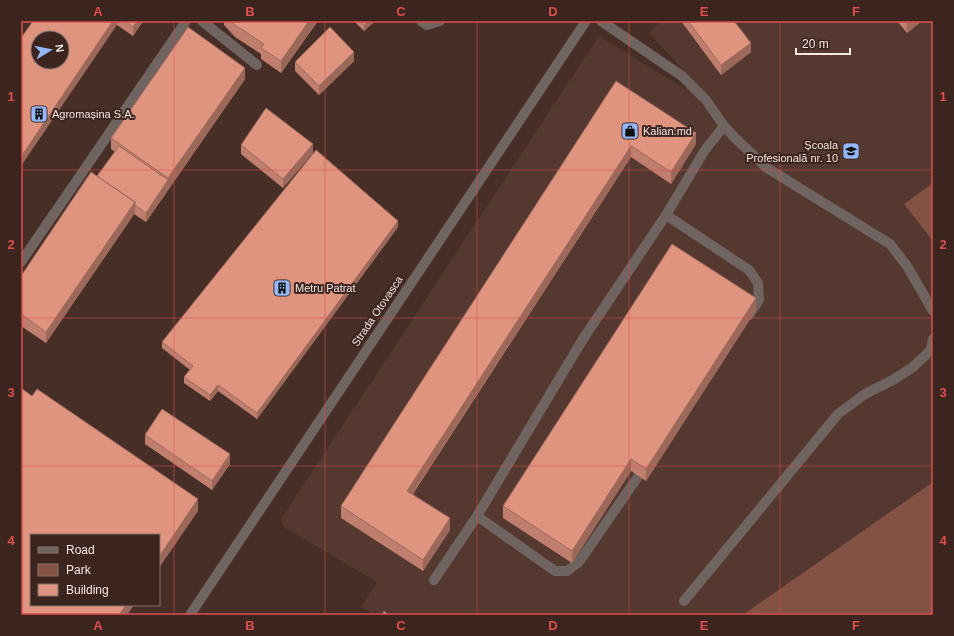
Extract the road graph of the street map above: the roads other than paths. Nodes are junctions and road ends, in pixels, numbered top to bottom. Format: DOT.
graph roads {
  1 [pos="186,21"];
  2 [pos="202,21"];
  3 [pos="421,21"];
  4 [pos="440,21"];
  5 [pos="586,21"];
  6 [pos="601,21"];
  7 [pos="257,65"];
  8 [pos="724,126"];
  9 [pos="666,215"];
  10 [pos="21,262"];
  11 [pos="933,311"];
  12 [pos="741,326"];
  13 [pos="933,339"];
  14 [pos="651,457"];
  15 [pos="477,516"];
  16 [pos="434,580"];
  17 [pos="684,601"];
  18 [pos="190,615"];
  1 -- 10 [label="street"];
  2 -- 7 [label="street"];
  3 -- 4 [label="street"];
  5 -- 18 [label="street, Strada Otovasca"];
  6 -- 8 [label="street"];
  8 -- 9 [label="street"];
  8 -- 11 [label="street"];
  9 -- 12 [label="street"];
  9 -- 15 [label="street"];
  13 -- 17 [label="street"];
  14 -- 15 [label="street"];
  15 -- 16 [label="street"];
}
